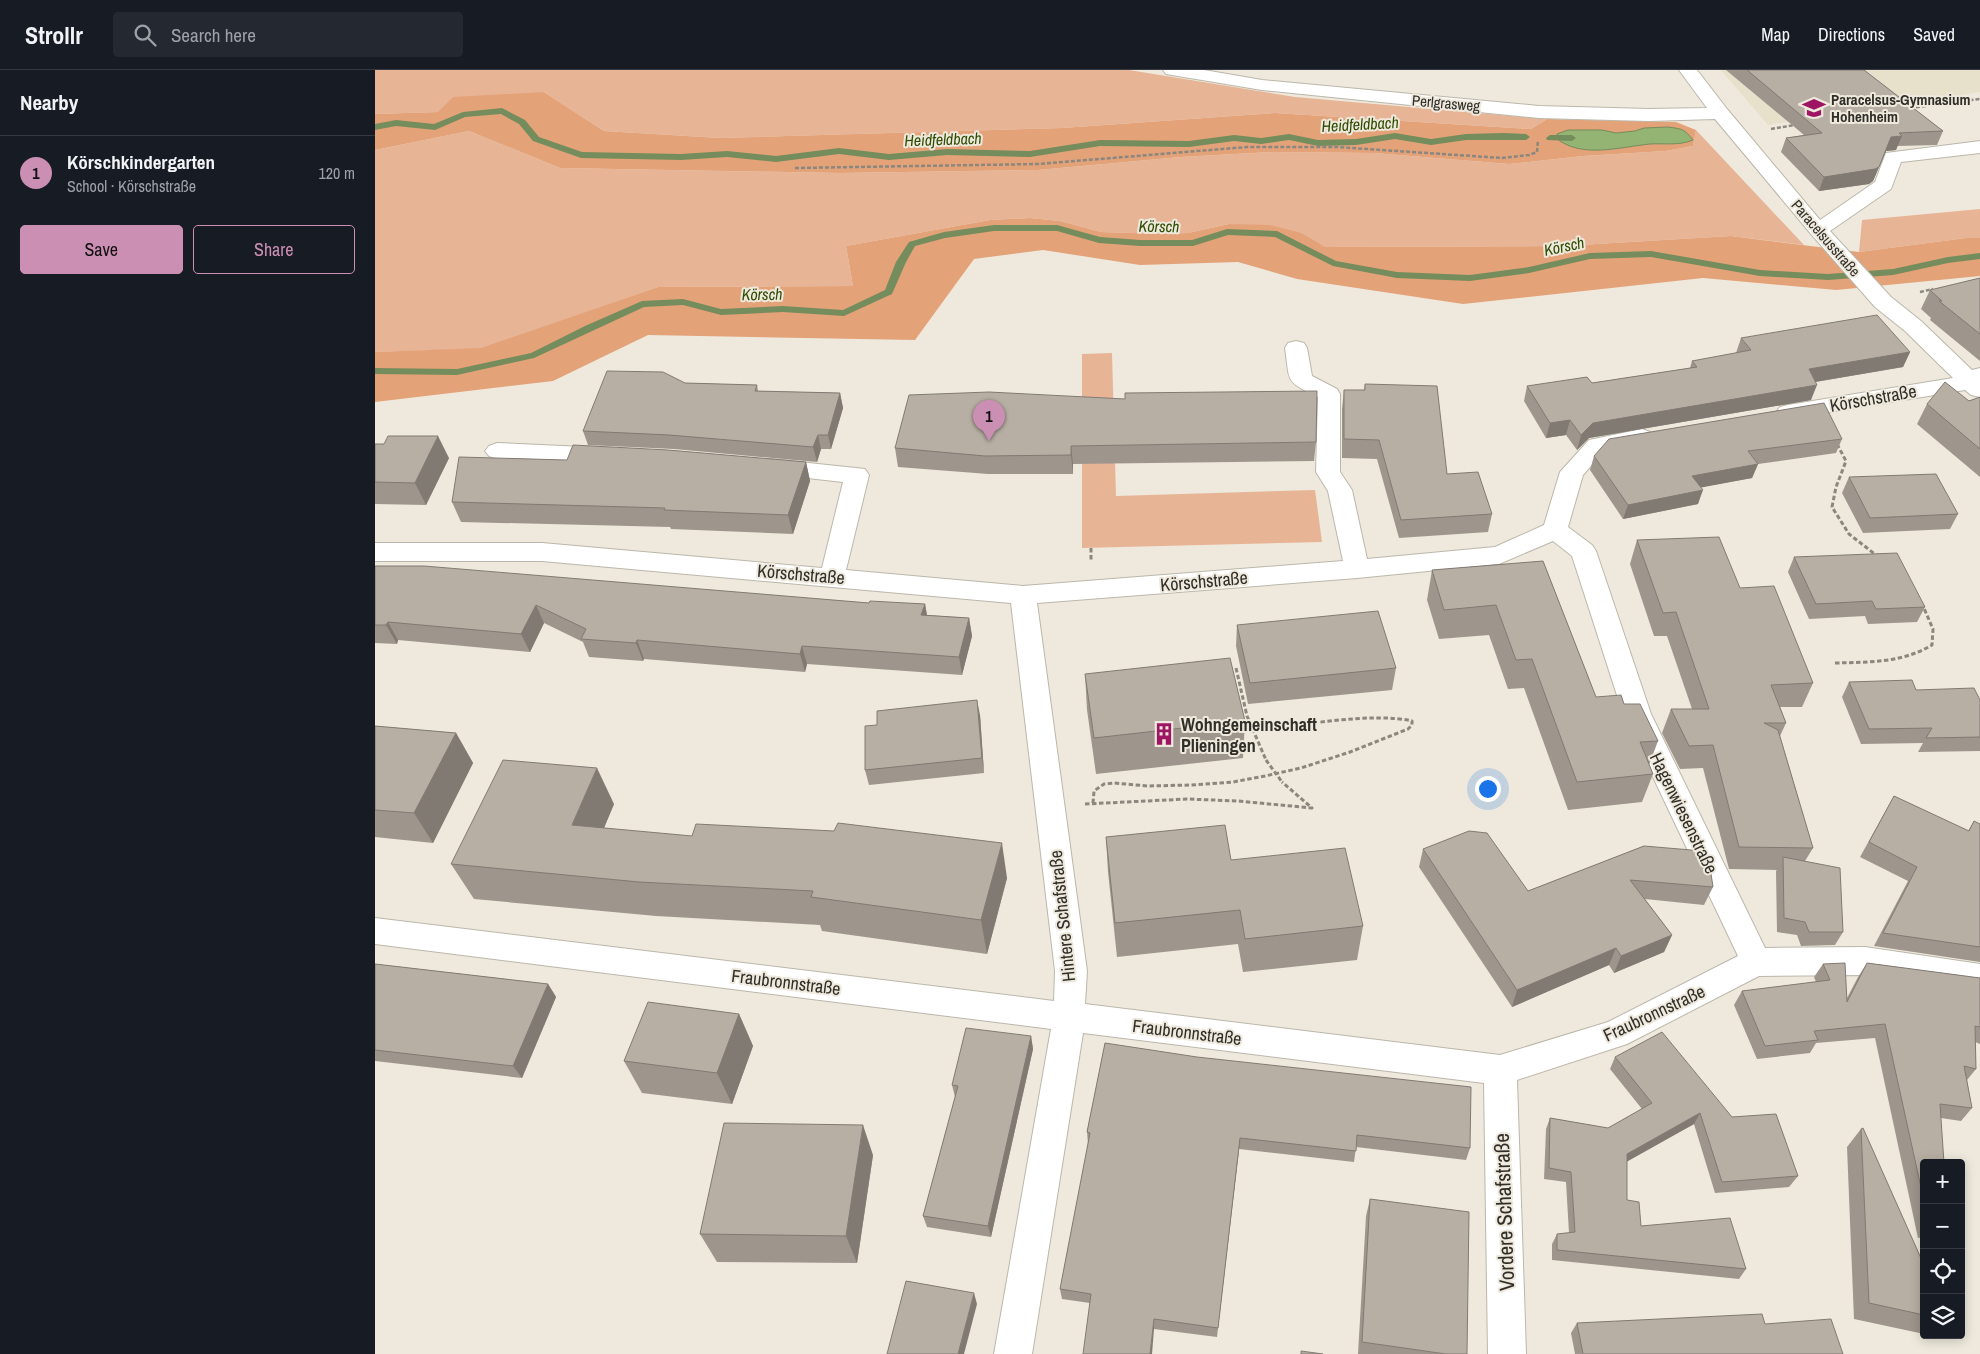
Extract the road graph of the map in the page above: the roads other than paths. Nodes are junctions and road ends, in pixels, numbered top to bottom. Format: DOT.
graph roads {
  1 [pos="1172,70"];
  2 [pos="1688,70"];
  3 [pos="1208,73"];
  4 [pos="1721,113"];
  5 [pos="1980,147"];
  6 [pos="1818,230"];
  7 [pos="1296,348"];
  8 [pos="1976,383"];
  9 [pos="1771,415"];
  10 [pos="1665,433"];
  11 [pos="497,451"];
  12 [pos="625,456"];
  13 [pos="751,466"];
  14 [pos="1555,530"];
  15 [pos="375,552"];
  16 [pos="1357,569"];
  17 [pos="832,577"];
  18 [pos="1023,595"];
  19 [pos="375,931"];
  20 [pos="1756,962"];
  21 [pos="1980,978"];
  22 [pos="1069,1017"];
  23 [pos="1500,1070"];
  24 [pos="1013,1354"];
  25 [pos="1507,1354"];
  1 -- 3 [label="street, Perlgrasweg"];
  2 -- 4 [label="street, Paracelsusstraße"];
  3 -- 4 [label="street, Perlgrasweg"];
  4 -- 6 [label="street, Paracelsusstraße"];
  5 -- 6 [label="street"];
  6 -- 8 [label="street, Paracelsusstraße"];
  7 -- 16 [label="street"];
  8 -- 9 [label="street, Körschstraße"];
  10 -- 14 [label="street"];
  11 -- 12 [label="street"];
  13 -- 17 [label="street"];
  14 -- 16 [label="street, Körschstraße"];
  14 -- 20 [label="street, Hagenwiesenstraße"];
  15 -- 17 [label="street, Körschstraße"];
  16 -- 18 [label="street, Körschstraße"];
  17 -- 18 [label="street, Körschstraße"];
  18 -- 22 [label="street, Hintere Schafstraße"];
  19 -- 22 [label="street, Fraubronnstraße"];
  20 -- 21 [label="street, Fraubronnstraße"];
  20 -- 23 [label="street, Fraubronnstraße"];
  22 -- 23 [label="street, Fraubronnstraße"];
  22 -- 24 [label="street, Hintere Schafstraße"];
  23 -- 25 [label="street, Vordere Schafstraße"];
}
